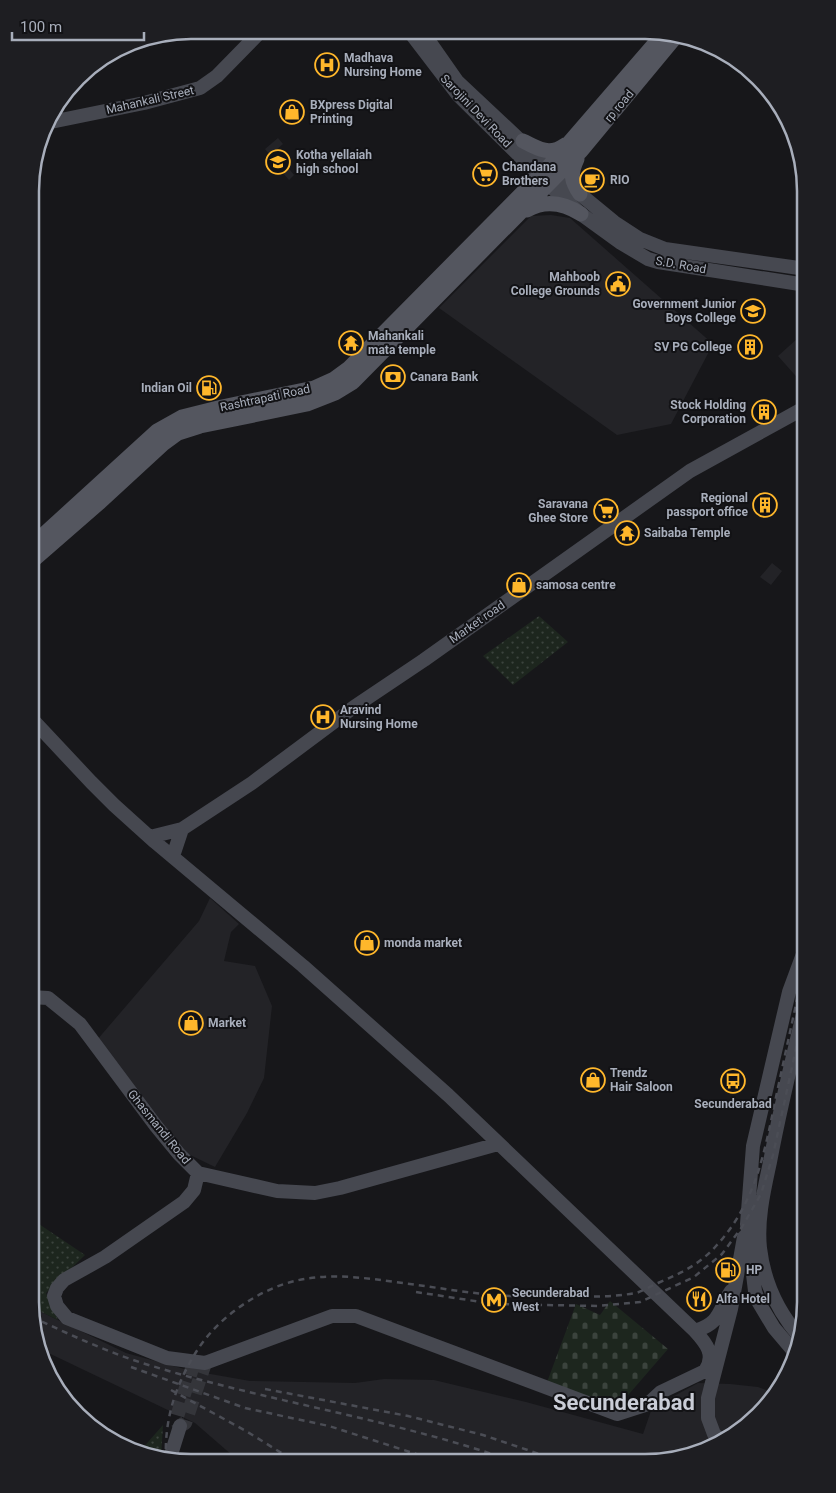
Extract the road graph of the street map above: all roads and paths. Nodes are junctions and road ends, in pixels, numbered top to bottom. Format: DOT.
graph roads {
  1 [pos="253,39"];
  2 [pos="415,39"];
  3 [pos="427,39"];
  4 [pos="659,40"];
  5 [pos="671,41"];
  6 [pos="55,121"];
  7 [pos="523,141"];
  8 [pos="576,146"];
  9 [pos="548,176"];
  10 [pos="580,194"];
  11 [pos="522,213"];
  12 [pos="581,214"];
  13 [pos="797,268"];
  14 [pos="797,284"];
  15 [pos="797,412"];
  16 [pos="198,420"];
  17 [pos="39,539"];
  18 [pos="39,555"];
  19 [pos="39,727"];
  20 [pos="182,829"];
  21 [pos="150,837"];
  22 [pos="172,856"];
  23 [pos="797,970"];
  24 [pos="39,998"];
  25 [pos="797,1039"];
  26 [pos="498,1144"];
  27 [pos="198,1173"];
  28 [pos="747,1224"];
  29 [pos="735,1284"];
  30 [pos="794,1329"];
  31 [pos="695,1331"];
  32 [pos="790,1347"];
  33 [pos="180,1426"];
  34 [pos="717,1436"];
  35 [pos="172,1453"];
  1 -- 6 [label="street, Mahankali Street"];
  2 -- 9 [label="street, Sarojini Devi Road"];
  3 -- 7 [label="street, Sarojini Devi Road"];
  4 -- 8 [label="main road, rp road"];
  5 -- 8 [label="main road, rp road"];
  7 -- 8 [label="main road"];
  7 -- 9 [label="street, Sarojini Devi Road"];
  8 -- 9 [label="main road, rp road"];
  8 -- 10 [label="main road"];
  9 -- 10 [label="street, S.D. Road"];
  9 -- 11 [label="main road, Rashtrapati Road"];
  9 -- 12 [label="street, S.D. Road"];
  9 -- 16 [label="main road, Rashtrapati Road"];
  10 -- 13 [label="street, S.D. Road"];
  11 -- 12 [label="main road"];
  11 -- 16 [label="main road, Rashtrapati Road"];
  12 -- 14 [label="street, S.D. Road"];
  15 -- 20 [label="street, Market road"];
  16 -- 17 [label="main road, Rashtrapati Road"];
  16 -- 18 [label="main road, Rashtrapati Road"];
  19 -- 21 [label="street"];
  20 -- 21 [label="street, Market road"];
  20 -- 22 [label="street"];
  21 -- 22 [label="street"];
  22 -- 26 [label="street"];
  23 -- 28 [label="street"];
  24 -- 27 [label="street, Ghasmandi Road"];
  25 -- 30 [label="street"];
  26 -- 27 [label="street, Ghasmandi Road"];
  26 -- 31 [label="street"];
  27 -- 31 [label="street"];
  28 -- 29 [label="street"];
  28 -- 32 [label="street"];
  29 -- 31 [label="street"];
  29 -- 34 [label="street"];
  33 -- 35 [label="street"];
}
